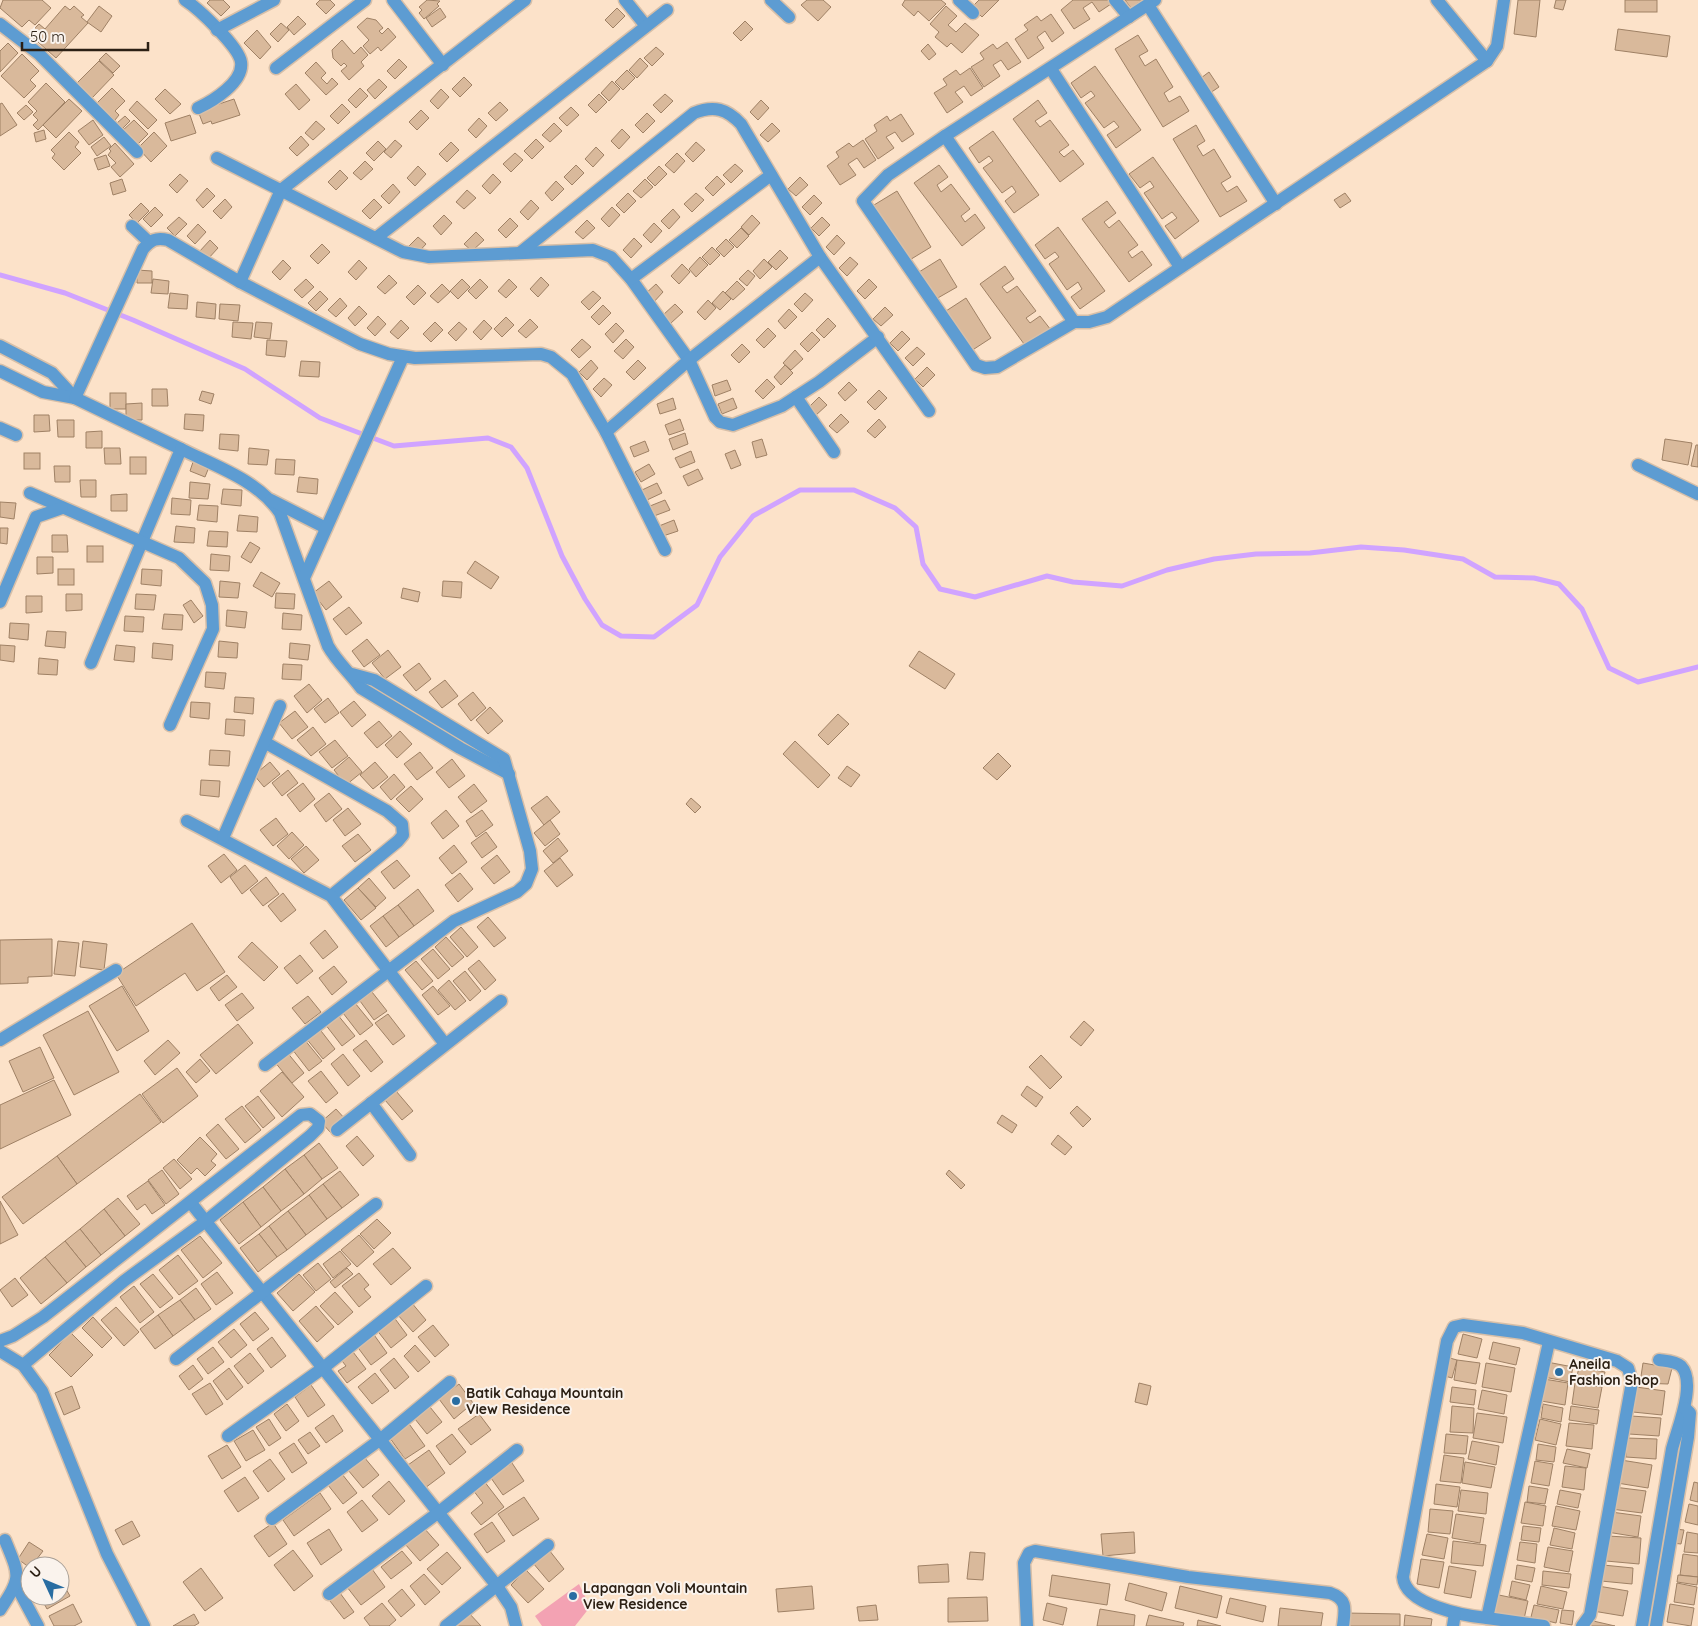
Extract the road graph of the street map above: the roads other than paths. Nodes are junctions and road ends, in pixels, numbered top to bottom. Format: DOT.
graph roads {
  1 [pos="185,0"];
  2 [pos="274,0"];
  3 [pos="365,0"];
  4 [pos="393,0"];
  5 [pos="625,0"];
  6 [pos="771,0"];
  7 [pos="959,0"];
  8 [pos="1115,0"];
  9 [pos="1437,0"];
  10 [pos="1504,0"];
  11 [pos="520,2"];
  12 [pos="1152,2"];
  13 [pos="667,10"];
  14 [pos="973,13"];
  15 [pos="789,17"];
  16 [pos="1129,17"];
  17 [pos="0,24"];
  18 [pos="646,26"];
  19 [pos="217,30"];
  20 [pos="1487,61"];
  21 [pos="443,65"];
  22 [pos="276,68"];
  23 [pos="1051,69"];
  24 [pos="198,108"];
  25 [pos="945,136"];
  26 [pos="137,152"];
  27 [pos="217,158"];
  28 [pos="771,175"];
  29 [pos="281,190"];
  30 [pos="1276,204"];
  31 [pos="132,226"];
  32 [pos="376,238"];
  33 [pos="149,242"];
  34 [pos="520,252"];
  35 [pos="820,257"];
  36 [pos="1180,267"];
  37 [pos="631,279"];
  38 [pos="240,282"];
  39 [pos="1074,322"];
  40 [pos="878,337"];
  41 [pos="0,346"];
  42 [pos="403,357"];
  43 [pos="690,360"];
  44 [pos="0,370"];
  45 [pos="796,397"];
  46 [pos="75,398"];
  47 [pos="928,411"];
  48 [pos="0,428"];
  49 [pos="606,432"];
  50 [pos="16,435"];
  51 [pos="181,449"];
  52 [pos="834,452"];
  53 [pos="1638,465"];
  54 [pos="30,493"];
  55 [pos="1698,494"];
  56 [pos="271,500"];
  57 [pos="62,508"];
  58 [pos="326,528"];
  59 [pos="143,542"];
  60 [pos="665,550"];
  61 [pos="304,578"];
  62 [pos="0,602"];
  63 [pos="91,663"];
  64 [pos="280,706"];
  65 [pos="170,725"];
  66 [pos="266,743"];
  67 [pos="187,821"];
  68 [pos="223,838"];
  69 [pos="331,896"];
  70 [pos="116,970"];
  71 [pos="390,971"];
  72 [pos="501,1001"];
  73 [pos="0,1040"];
  74 [pos="445,1044"];
  75 [pos="265,1065"];
  76 [pos="371,1103"];
  77 [pos="337,1130"];
  78 [pos="410,1154"];
  79 [pos="191,1203"];
  80 [pos="376,1204"];
  81 [pos="206,1221"];
  82 [pos="426,1286"];
  83 [pos="263,1292"];
  84 [pos="0,1340"];
  85 [pos="1549,1342"];
  86 [pos="0,1351"];
  87 [pos="176,1359"];
  88 [pos="1659,1360"];
  89 [pos="23,1365"];
  90 [pos="323,1368"];
  91 [pos="450,1382"];
  92 [pos="1689,1412"];
  93 [pos="228,1436"];
  94 [pos="381,1439"];
  95 [pos="517,1450"];
  96 [pos="439,1512"];
  97 [pos="272,1519"];
  98 [pos="5,1540"];
  99 [pos="548,1545"];
  100 [pos="16,1586"];
  101 [pos="497,1586"];
  102 [pos="329,1594"];
  103 [pos="0,1610"];
  104 [pos="1455,1613"];
  105 [pos="1482,1620"];
  106 [pos="38,1626"];
  107 [pos="144,1626"];
  108 [pos="446,1626"];
  109 [pos="516,1626"];
  110 [pos="1027,1626"];
  111 [pos="1343,1626"];
  112 [pos="1453,1626"];
  113 [pos="1544,1626"];
  114 [pos="1582,1626"];
  115 [pos="1642,1626"];
  116 [pos="1656,1626"];
  1 -- 19 [label="street"];
  2 -- 19 [label="street"];
  3 -- 22 [label="street"];
  4 -- 21 [label="street"];
  5 -- 18 [label="street"];
  6 -- 15 [label="street"];
  7 -- 14 [label="street"];
  8 -- 16 [label="street"];
  9 -- 20 [label="street"];
  10 -- 20 [label="street"];
  11 -- 21 [label="street"];
  12 -- 16 [label="street"];
  12 -- 30 [label="street"];
  13 -- 18 [label="street"];
  16 -- 23 [label="street"];
  17 -- 26 [label="street"];
  18 -- 32 [label="street"];
  19 -- 24 [label="street"];
  20 -- 30 [label="street"];
  21 -- 29 [label="street"];
  23 -- 25 [label="street"];
  23 -- 36 [label="street"];
  25 -- 39 [label="street"];
  25 -- 39 [label="street"];
  27 -- 29 [label="street"];
  28 -- 34 [label="street"];
  28 -- 35 [label="street"];
  28 -- 37 [label="street"];
  29 -- 32 [label="street"];
  29 -- 38 [label="street"];
  30 -- 36 [label="street"];
  31 -- 33 [label="street"];
  32 -- 34 [label="street"];
  33 -- 38 [label="street"];
  33 -- 46 [label="street"];
  34 -- 37 [label="street"];
  35 -- 40 [label="street"];
  35 -- 43 [label="street"];
  36 -- 39 [label="street"];
  37 -- 43 [label="street"];
  38 -- 42 [label="street"];
  40 -- 45 [label="street"];
  40 -- 47 [label="street"];
  41 -- 46 [label="street"];
  42 -- 49 [label="street"];
  42 -- 58 [label="street"];
  43 -- 45 [label="street"];
  43 -- 49 [label="street"];
  44 -- 46 [label="street"];
  45 -- 52 [label="street"];
  46 -- 51 [label="street"];
  48 -- 50 [label="street"];
  49 -- 60 [label="street"];
  51 -- 56 [label="street"];
  51 -- 59 [label="street"];
  53 -- 55 [label="street"];
  54 -- 57 [label="street"];
  56 -- 58 [label="street"];
  56 -- 61 [label="street"];
  57 -- 59 [label="street"];
  57 -- 62 [label="street"];
  58 -- 61 [label="street"];
  59 -- 63 [label="street"];
  59 -- 65 [label="street"];
  61 -- 71 [label="street"];
  64 -- 66 [label="street"];
  66 -- 68 [label="street"];
  66 -- 69 [label="street"];
  67 -- 68 [label="street"];
  68 -- 69 [label="street"];
  69 -- 71 [label="street"];
  70 -- 73 [label="street"];
  71 -- 74 [label="street"];
  71 -- 75 [label="street"];
  72 -- 74 [label="street"];
  74 -- 76 [label="street"];
  76 -- 77 [label="street"];
  76 -- 78 [label="street"];
  79 -- 81 [label="street"];
  79 -- 81 [label="street"];
  79 -- 84 [label="street"];
  80 -- 83 [label="street"];
  81 -- 83 [label="street"];
  81 -- 89 [label="street"];
  82 -- 90 [label="street"];
  83 -- 87 [label="street"];
  83 -- 90 [label="street"];
  85 -- 104 [label="street"];
  85 -- 105 [label="street"];
  85 -- 114 [label="street"];
  86 -- 89 [label="street"];
  88 -- 92 [label="street"];
  89 -- 107 [label="street"];
  90 -- 93 [label="street"];
  90 -- 94 [label="street"];
  91 -- 94 [label="street"];
  92 -- 115 [label="street"];
  92 -- 116 [label="street"];
  94 -- 96 [label="street"];
  94 -- 97 [label="street"];
  95 -- 96 [label="street"];
  96 -- 101 [label="street"];
  96 -- 102 [label="street"];
  98 -- 100 [label="street"];
  99 -- 101 [label="street"];
  100 -- 103 [label="street"];
  100 -- 106 [label="street"];
  101 -- 108 [label="street"];
  101 -- 109 [label="street"];
  104 -- 105 [label="street"];
  104 -- 112 [label="street"];
  105 -- 113 [label="street"];
  110 -- 111 [label="street"];
}
